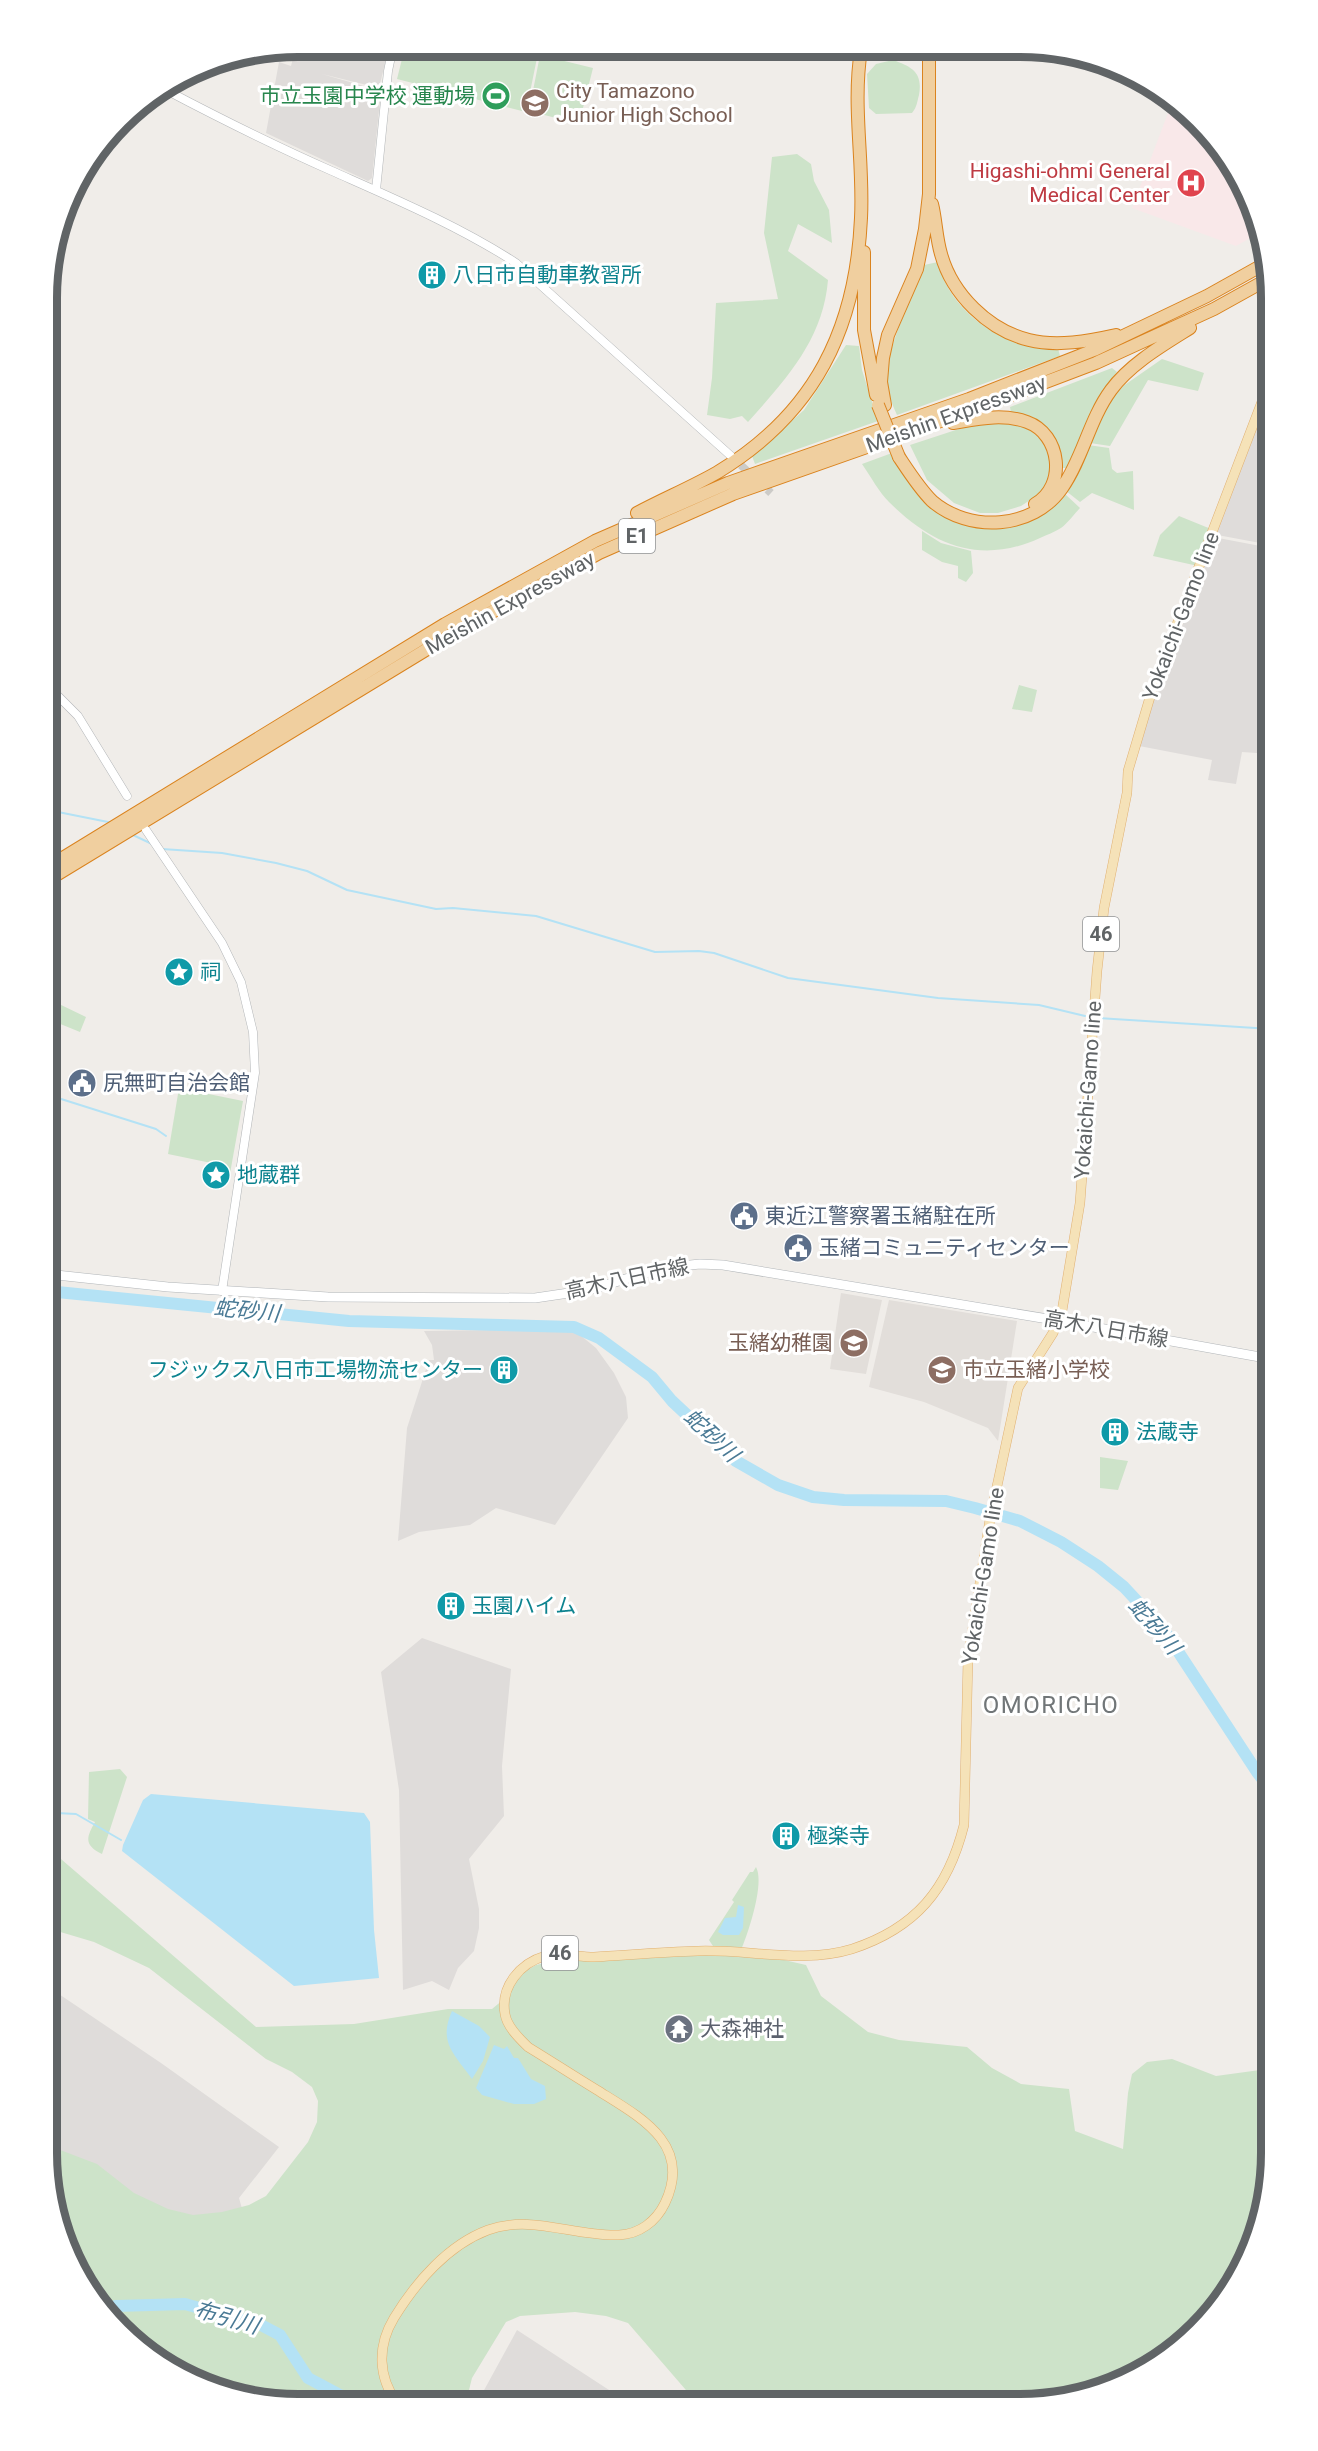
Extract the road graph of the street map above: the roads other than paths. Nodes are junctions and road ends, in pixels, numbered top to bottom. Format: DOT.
graph roads {
  1 [pos="391,57"];
  2 [pos="860,57"];
  3 [pos="929,57"];
  4 [pos="172,93"];
  5 [pos="376,190"];
  6 [pos="929,194"];
  7 [pos="862,217"];
  8 [pos="1259,267"];
  9 [pos="1260,285"];
  10 [pos="1260,286"];
  11 [pos="1137,330"];
  12 [pos="881,405"];
  13 [pos="1261,407"];
  14 [pos="921,428"];
  15 [pos="731,456"];
  16 [pos="903,456"];
  17 [pos="493,596"];
  18 [pos="57,695"];
  19 [pos="127,796"];
  20 [pos="146,830"];
  21 [pos="57,862"];
  22 [pos="57,875"];
  23 [pos="57,1275"];
  24 [pos="222,1291"];
  25 [pos="1060,1321"];
  26 [pos="1261,1357"];
  27 [pos="392,2394"];
  1 -- 5 [label="street"];
  2 -- 7 [label="highway"];
  3 -- 6 [label="highway"];
  4 -- 5 [label="street"];
  5 -- 15 [label="street"];
  6 -- 11 [label="highway"];
  6 -- 12 [label="highway"];
  7 -- 12 [label="highway"];
  7 -- 17 [label="highway"];
  8 -- 11 [label="highway, Meishin Expressway / E1"];
  9 -- 14 [label="highway, Meishin Expressway / E1"];
  10 -- 16 [label="highway"];
  11 -- 17 [label="highway, Meishin Expressway / E1"];
  12 -- 16 [label="highway"];
  13 -- 25 [label="main road, Yokaichi-Gamo line / 46"];
  14 -- 16 [label="highway"];
  14 -- 22 [label="highway, Meishin Expressway / E1"];
  17 -- 21 [label="highway, Meishin Expressway / E1"];
  18 -- 19 [label="street"];
  20 -- 24 [label="street"];
  23 -- 24 [label="main road, 高木八日市線"];
  24 -- 25 [label="main road, 高木八日市線"];
  25 -- 26 [label="main road, 高木八日市線"];
  25 -- 27 [label="main road, Yokaichi-Gamo line / 46"];
}
